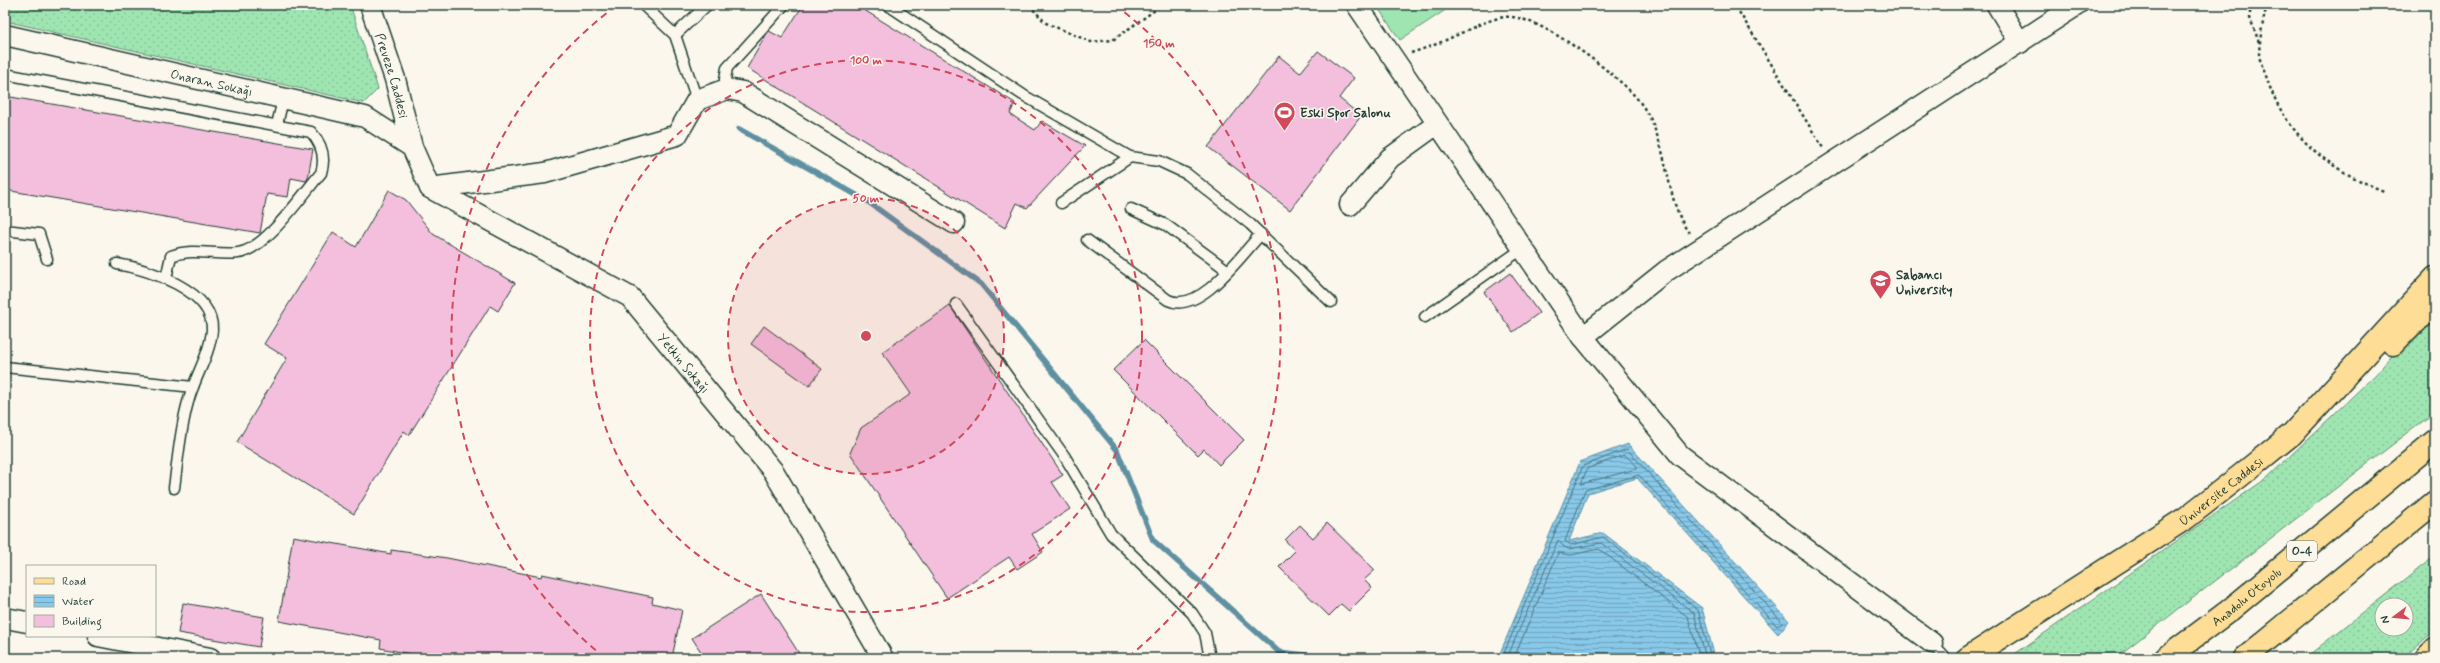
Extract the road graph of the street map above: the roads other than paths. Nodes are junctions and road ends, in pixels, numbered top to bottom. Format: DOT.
graph roads {
  1 [pos="370,5"];
  2 [pos="643,5"];
  3 [pos="707,5"];
  4 [pos="784,5"];
  5 [pos="888,5"];
  6 [pos="1357,5"];
  7 [pos="1997,5"];
  8 [pos="2066,8"];
  9 [pos="5,35"];
  10 [pos="675,35"];
  11 [pos="2020,43"];
  12 [pos="5,74"];
  13 [pos="727,89"];
  14 [pos="283,99"];
  15 [pos="697,100"];
  16 [pos="1437,124"];
  17 [pos="277,125"];
  18 [pos="412,147"];
  19 [pos="1130,156"];
  20 [pos="430,188"];
  21 [pos="1061,203"];
  22 [pos="1350,205"];
  23 [pos="1131,209"];
  24 [pos="954,223"];
  25 [pos="5,230"];
  26 [pos="1260,234"];
  27 [pos="1087,240"];
  28 [pos="1522,249"];
  29 [pos="47,259"];
  30 [pos="117,264"];
  31 [pos="1227,270"];
  32 [pos="166,278"];
  33 [pos="2435,278"];
  34 [pos="1331,302"];
  35 [pos="956,304"];
  36 [pos="2435,310"];
  37 [pos="1425,317"];
  38 [pos="1583,337"];
  39 [pos="5,367"];
  40 [pos="192,387"];
  41 [pos="2292,434"];
  42 [pos="2435,441"];
  43 [pos="174,488"];
  44 [pos="2435,502"];
  45 [pos="5,618"];
  46 [pos="26,622"];
  47 [pos="103,637"];
  48 [pos="1932,643"];
  49 [pos="2435,648"];
  50 [pos="210,658"];
  51 [pos="882,658"];
  52 [pos="1210,658"];
  53 [pos="1946,658"];
  54 [pos="1968,658"];
  55 [pos="2166,658"];
  56 [pos="2245,658"];
  57 [pos="2426,658"];
  1 -- 18 [label="street, Preveze Caddesi"];
  2 -- 10 [label="lane"];
  3 -- 10 [label="lane"];
  4 -- 13 [label="lane"];
  5 -- 19 [label="lane"];
  6 -- 16 [label="street"];
  7 -- 11 [label="street"];
  8 -- 11 [label="street"];
  9 -- 14 [label="street, Onaran Sokağı"];
  10 -- 15 [label="lane"];
  11 -- 38 [label="street"];
  12 -- 17 [label="lane"];
  13 -- 15 [label="street"];
  13 -- 24 [label="street"];
  14 -- 17 [label="lane"];
  14 -- 18 [label="street, Onaran Sokağı"];
  15 -- 20 [label="street"];
  16 -- 22 [label="street"];
  16 -- 28 [label="street"];
  17 -- 32 [label="lane"];
  18 -- 20 [label="street"];
  19 -- 21 [label="lane"];
  19 -- 26 [label="lane"];
  20 -- 51 [label="street, Yetkin Sokağı"];
  23 -- 31 [label="lane"];
  25 -- 29 [label="lane"];
  26 -- 31 [label="lane"];
  26 -- 34 [label="lane"];
  27 -- 31 [label="lane"];
  28 -- 37 [label="lane"];
  28 -- 38 [label="street"];
  30 -- 32 [label="lane"];
  32 -- 40 [label="lane"];
  33 -- 41 [label="main road, Üniversite Caddesi"];
  35 -- 52 [label="lane"];
  36 -- 41 [label="main road"];
  38 -- 48 [label="street"];
  39 -- 40 [label="lane"];
  40 -- 43 [label="lane"];
  41 -- 54 [label="main road, Üniversite Caddesi"];
  42 -- 55 [label="main road, Anadolu Otoyolu / O-4"];
  44 -- 56 [label="main road"];
  45 -- 46 [label="street"];
  47 -- 50 [label="street"];
  48 -- 53 [label="lane"];
  49 -- 57 [label="main road"];
}
